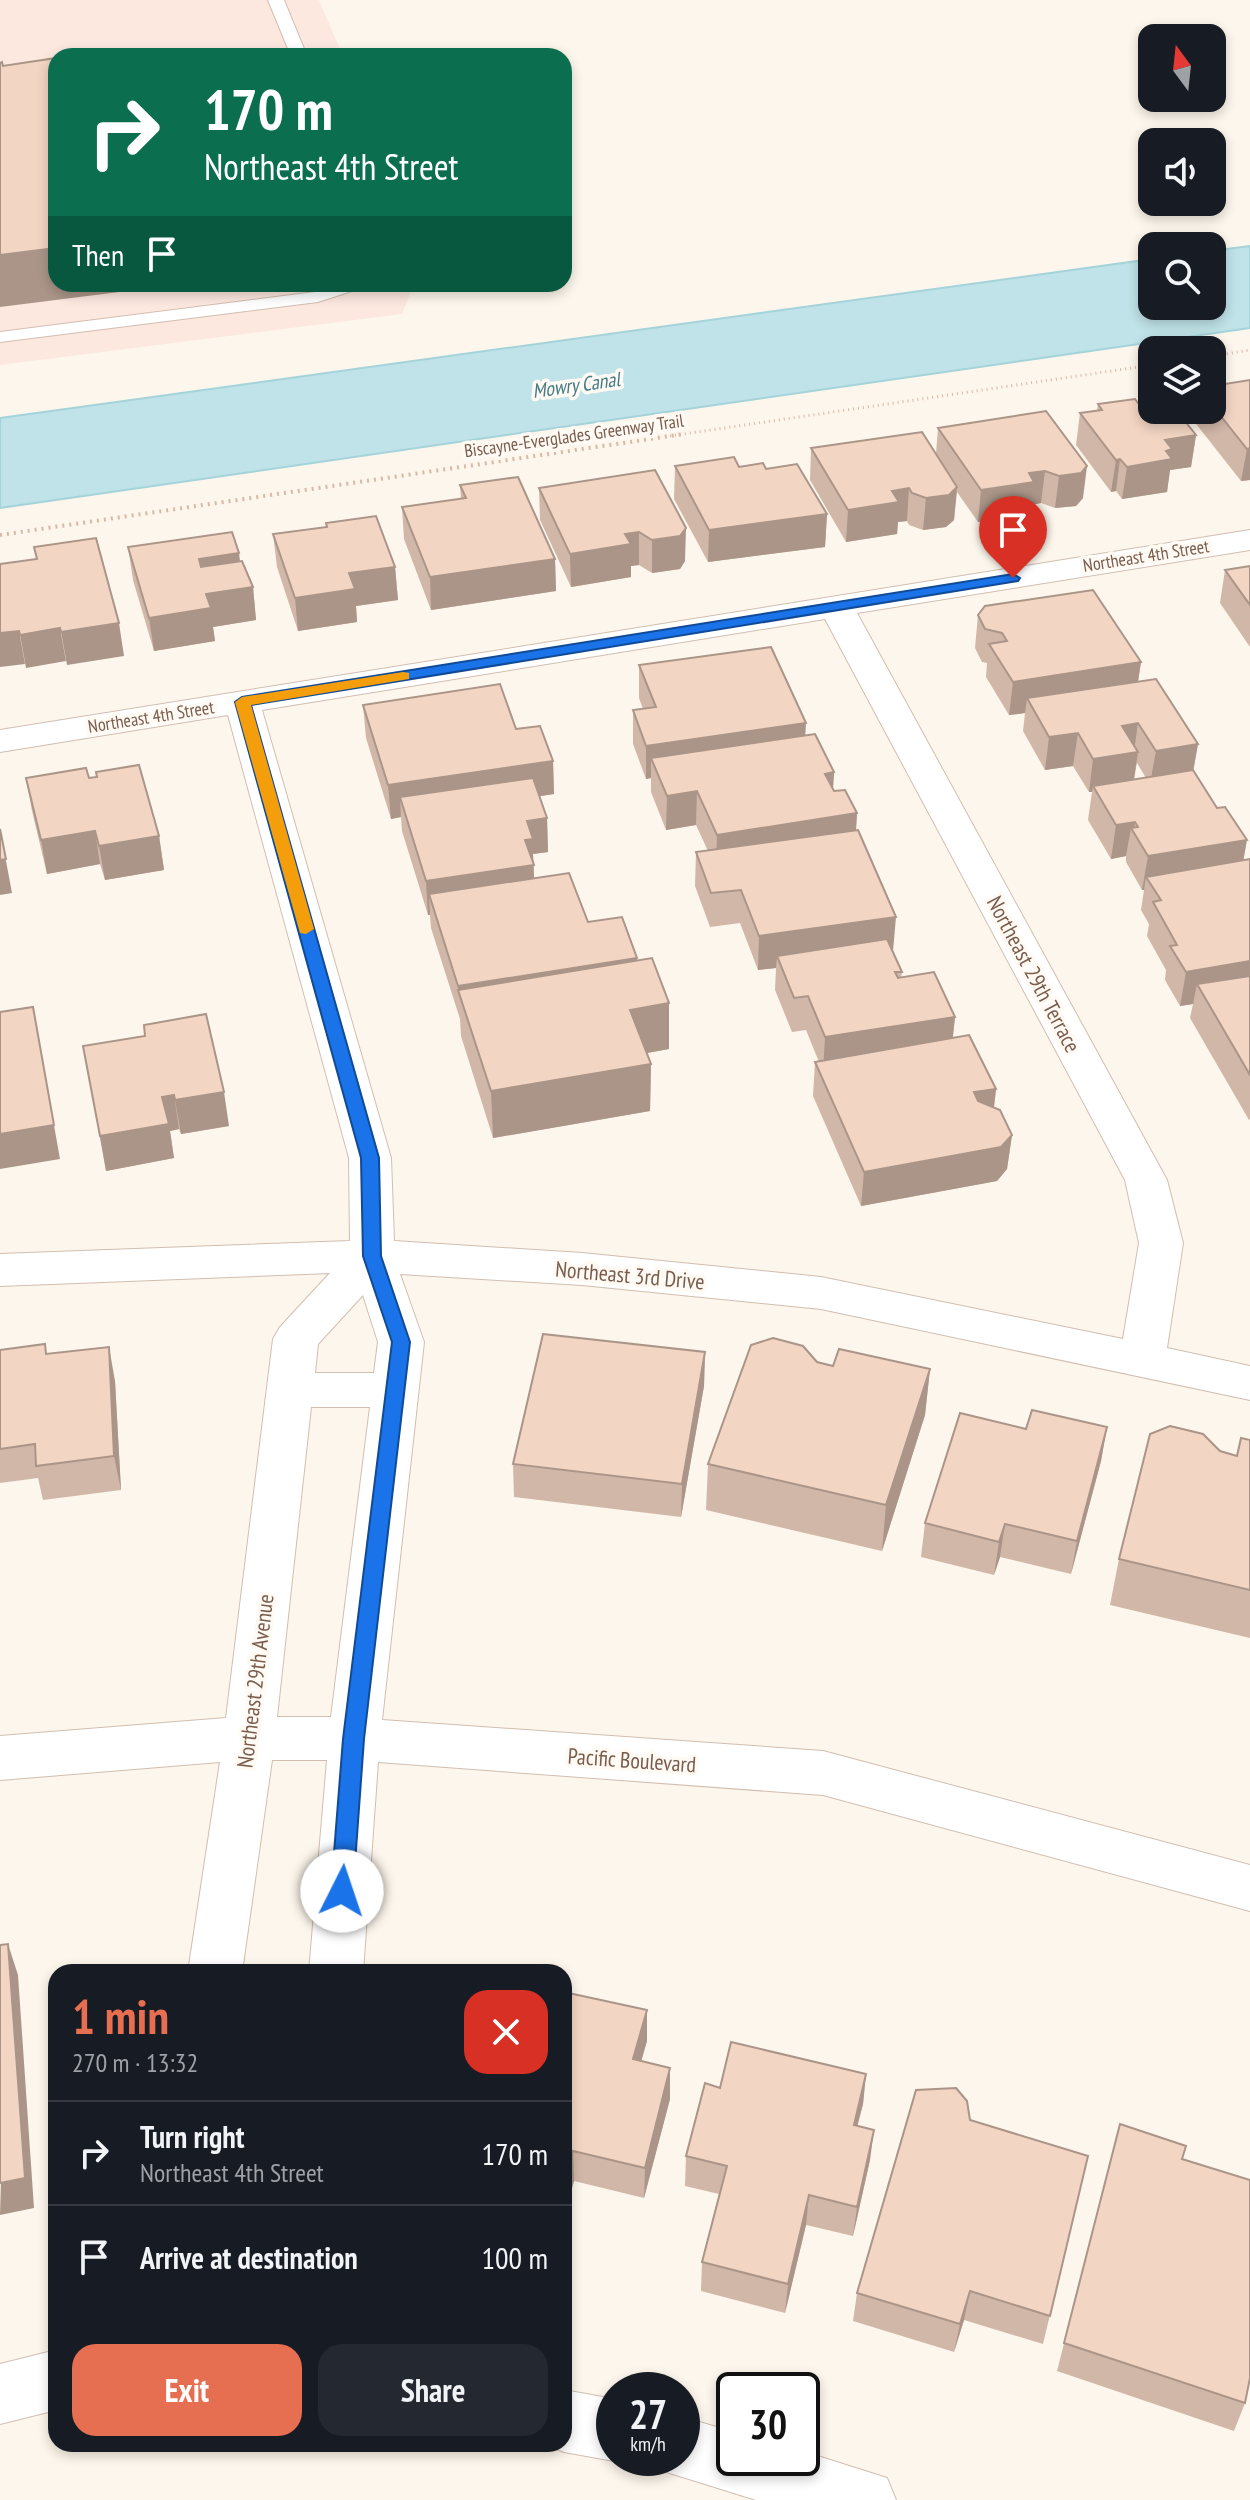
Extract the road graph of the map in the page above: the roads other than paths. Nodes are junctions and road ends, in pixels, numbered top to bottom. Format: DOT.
graph roads {
  1 [pos="276,0"];
  2 [pos="296,48"];
  3 [pos="332,292"];
  4 [pos="0,337"];
  5 [pos="1250,540"];
  6 [pos="836,606"];
  7 [pos="242,702"];
  8 [pos="0,741"];
  9 [pos="372,1256"];
  10 [pos="0,1270"];
  11 [pos="1142,1360"];
  12 [pos="1250,1383"];
  13 [pos="291,1390"];
  14 [pos="395,1390"];
  15 [pos="249,1738"];
  16 [pos="354,1739"];
  17 [pos="0,1758"];
  18 [pos="1250,1888"];
  19 [pos="216,1964"];
  20 [pos="337,1964"];
  21 [pos="48,2382"];
  22 [pos="0,2394"];
  23 [pos="572,2422"];
  24 [pos="596,2427"];
  25 [pos="700,2453"];
  26 [pos="865,2500"];
  1 -- 2 [label="lane"];
  3 -- 4 [label="lane"];
  5 -- 6 [label="street, Northeast 4th Street"];
  6 -- 7 [label="street, Northeast 4th Street"];
  6 -- 11 [label="street, Northeast 29th Terrace"];
  7 -- 8 [label="street, Northeast 4th Street"];
  7 -- 9 [label="street"];
  9 -- 10 [label="street, Northeast 3rd Drive"];
  9 -- 11 [label="street, Northeast 3rd Drive"];
  9 -- 13 [label="street, Northeast 29th Avenue"];
  9 -- 14 [label="street"];
  11 -- 12 [label="street, Northeast 3rd Drive"];
  13 -- 14 [label="street"];
  13 -- 15 [label="street, Northeast 29th Avenue"];
  14 -- 16 [label="street"];
  15 -- 16 [label="street, Pacific Boulevard"];
  15 -- 17 [label="street, Pacific Boulevard"];
  15 -- 19 [label="street, Northeast 29th Avenue"];
  16 -- 18 [label="street, Pacific Boulevard"];
  16 -- 20 [label="street"];
  21 -- 22 [label="street"];
  23 -- 24 [label="street"];
  25 -- 26 [label="street"];
}
